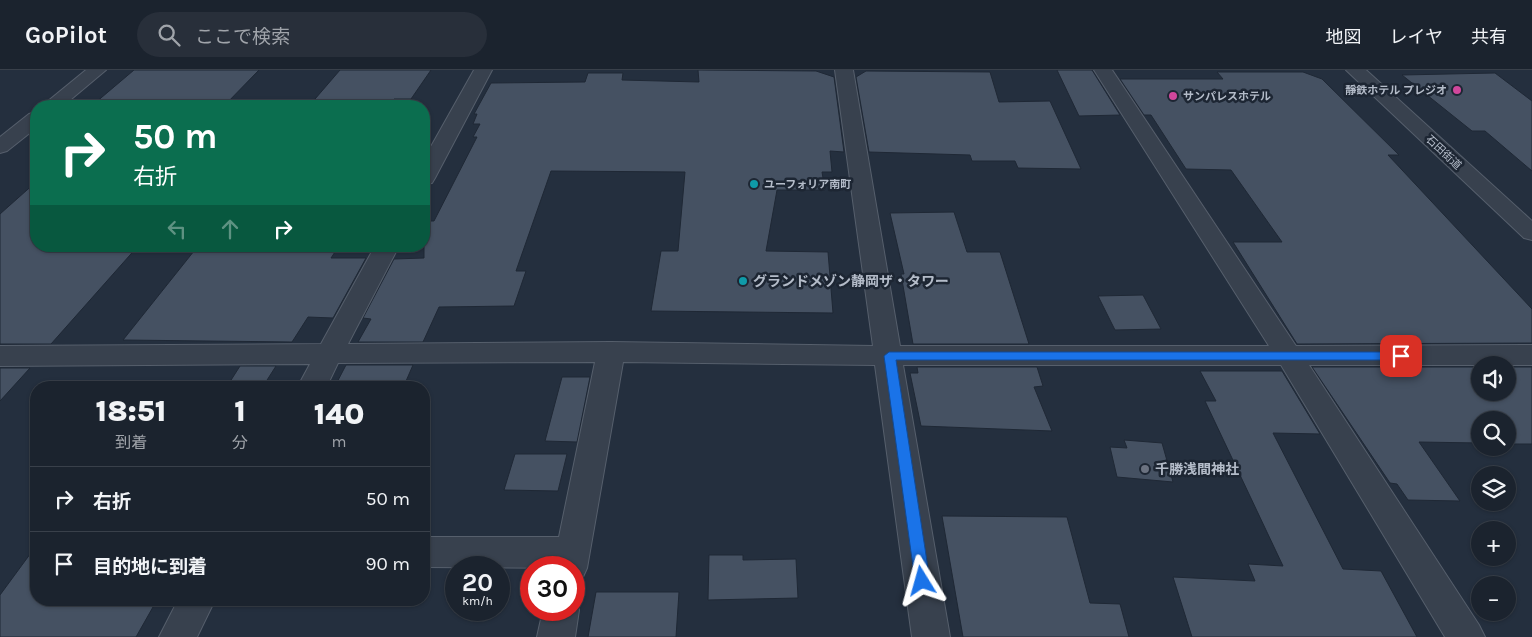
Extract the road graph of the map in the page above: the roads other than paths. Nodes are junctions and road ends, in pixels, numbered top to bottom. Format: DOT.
graph roads {
  1 [pos="96,70"];
  2 [pos="482,70"];
  3 [pos="844,70"];
  4 [pos="1103,70"];
  5 [pos="1355,70"];
  6 [pos="58,100"];
  7 [pos="30,123"];
  8 [pos="0,147"];
  9 [pos="430,167"];
  10 [pos="1532,233"];
  11 [pos="384,252"];
  12 [pos="610,352"];
  13 [pos="329,353"];
  14 [pos="1532,355"];
  15 [pos="0,356"];
  16 [pos="889,356"];
  17 [pos="1289,356"];
  18 [pos="314,381"];
  19 [pos="430,552"];
  20 [pos="572,556"];
  21 [pos="520,557"];
  22 [pos="194,606"];
  23 [pos="559,621"];
  24 [pos="178,637"];
  25 [pos="556,637"];
  26 [pos="930,637"];
  27 [pos="1466,637"];
  1 -- 6 [label="street"];
  2 -- 9 [label="street"];
  3 -- 16 [label="street"];
  4 -- 17 [label="street"];
  5 -- 10 [label="street, 石田街道"];
  7 -- 8 [label="street"];
  11 -- 13 [label="street"];
  12 -- 13 [label="street"];
  12 -- 16 [label="street"];
  12 -- 20 [label="street"];
  13 -- 15 [label="street"];
  13 -- 18 [label="street"];
  14 -- 17 [label="street"];
  16 -- 17 [label="street"];
  16 -- 26 [label="street"];
  17 -- 27 [label="street"];
  19 -- 21 [label="street"];
  22 -- 24 [label="street"];
  23 -- 25 [label="street"];
}
